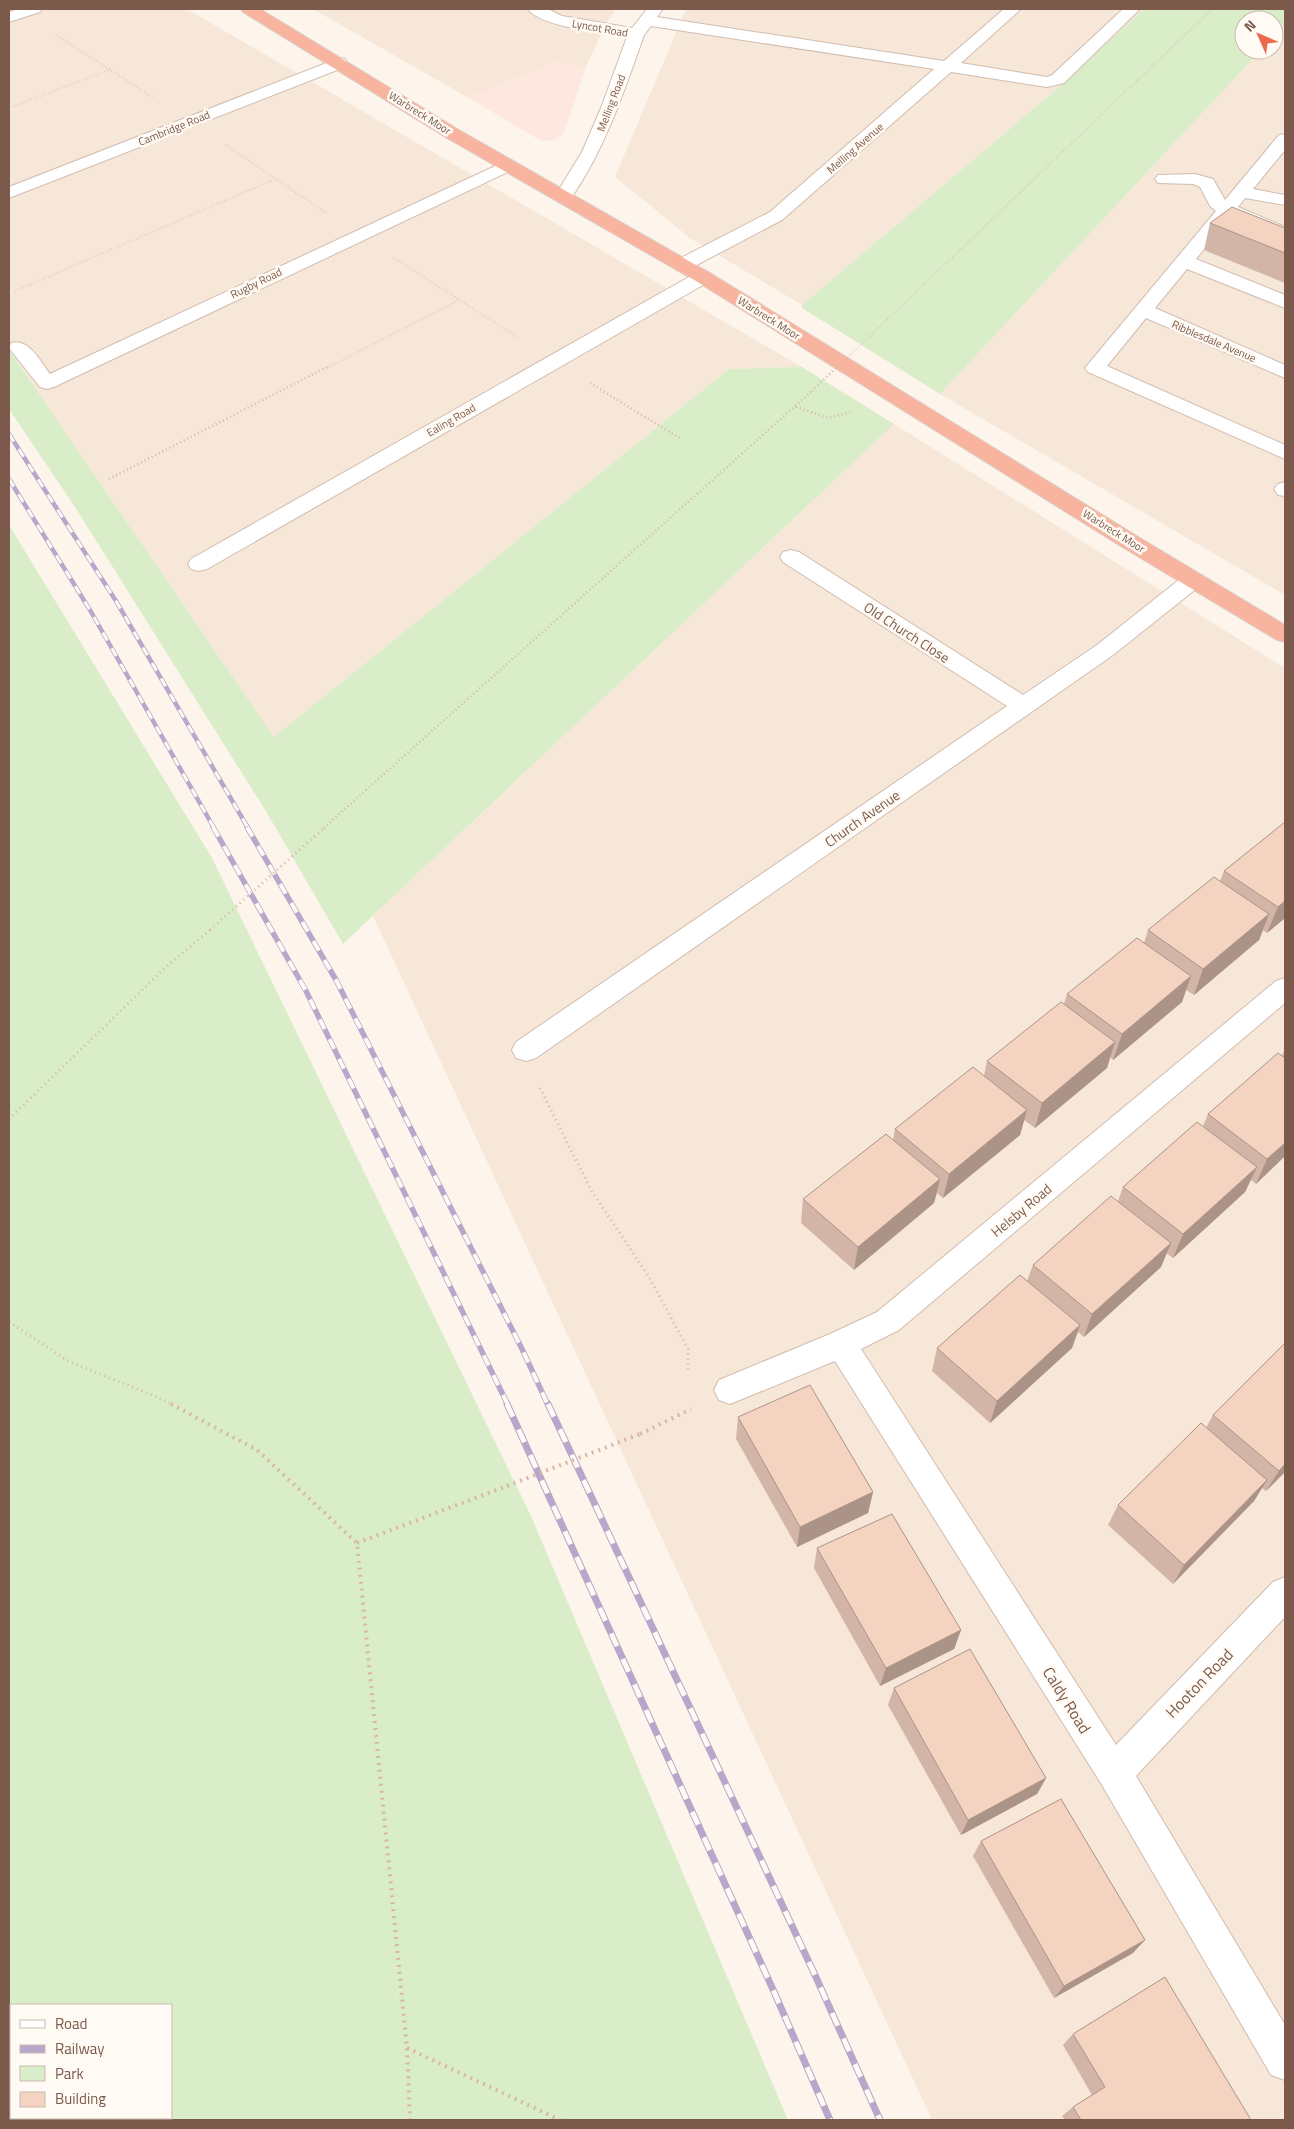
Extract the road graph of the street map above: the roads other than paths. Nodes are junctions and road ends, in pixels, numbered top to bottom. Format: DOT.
graph roads {
  1 [pos="34,9"];
  2 [pos="249,9"];
  3 [pos="536,9"];
  4 [pos="1013,9"];
  5 [pos="1132,9"];
  6 [pos="9,17"];
  7 [pos="646,21"];
  8 [pos="339,63"];
  9 [pos="950,66"];
  10 [pos="1283,144"];
  11 [pos="508,165"];
  12 [pos="1164,179"];
  13 [pos="1241,192"];
  14 [pos="9,193"];
  15 [pos="564,196"];
  16 [pos="1285,200"];
  17 [pos="1227,209"];
  18 [pos="1285,232"];
  19 [pos="1183,260"];
  20 [pos="682,266"];
  21 [pos="702,277"];
  22 [pos="1285,302"];
  23 [pos="1143,310"];
  24 [pos="18,347"];
  25 [pos="1285,372"];
  26 [pos="1285,453"];
  27 [pos="791,557"];
  28 [pos="199,564"];
  29 [pos="1193,580"];
  30 [pos="1285,635"];
  31 [pos="1023,706"];
  32 [pos="1285,988"];
  33 [pos="526,1050"];
  34 [pos="841,1344"];
  35 [pos="730,1390"];
  36 [pos="1285,1593"];
  37 [pos="1114,1773"];
  38 [pos="1285,2061"];
  1 -- 6 [label="street"];
  2 -- 8 [label="highway, Warbreck Moor"];
  3 -- 7 [label="street, Lyncot Road"];
  4 -- 9 [label="street, Melling Avenue"];
  5 -- 9 [label="street, Lyncot Road"];
  7 -- 9 [label="street, Lyncot Road"];
  7 -- 15 [label="street, Melling Road"];
  8 -- 11 [label="highway, Warbreck Moor"];
  8 -- 14 [label="street, Cambridge Road"];
  9 -- 20 [label="street, Melling Avenue"];
  10 -- 13 [label="street"];
  11 -- 15 [label="highway, Warbreck Moor"];
  11 -- 24 [label="street, Rugby Road"];
  12 -- 17 [label="street"];
  13 -- 16 [label="street"];
  13 -- 17 [label="street"];
  15 -- 20 [label="highway, Warbreck Moor"];
  17 -- 18 [label="street"];
  17 -- 19 [label="street"];
  19 -- 22 [label="street"];
  19 -- 23 [label="street"];
  20 -- 21 [label="highway, Warbreck Moor"];
  21 -- 28 [label="street, Ealing Road"];
  21 -- 29 [label="highway, Warbreck Moor"];
  23 -- 25 [label="street, Ribblesdale Avenue"];
  23 -- 26 [label="street"];
  27 -- 31 [label="street, Old Church Close"];
  29 -- 30 [label="highway, Warbreck Moor"];
  29 -- 31 [label="street, Church Avenue"];
  31 -- 33 [label="street, Church Avenue"];
  32 -- 34 [label="street, Helsby Road"];
  34 -- 35 [label="street, Helsby Road"];
  34 -- 37 [label="street, Caldy Road"];
  36 -- 37 [label="street, Hooton Road"];
  37 -- 38 [label="street, Caldy Road"];
}
